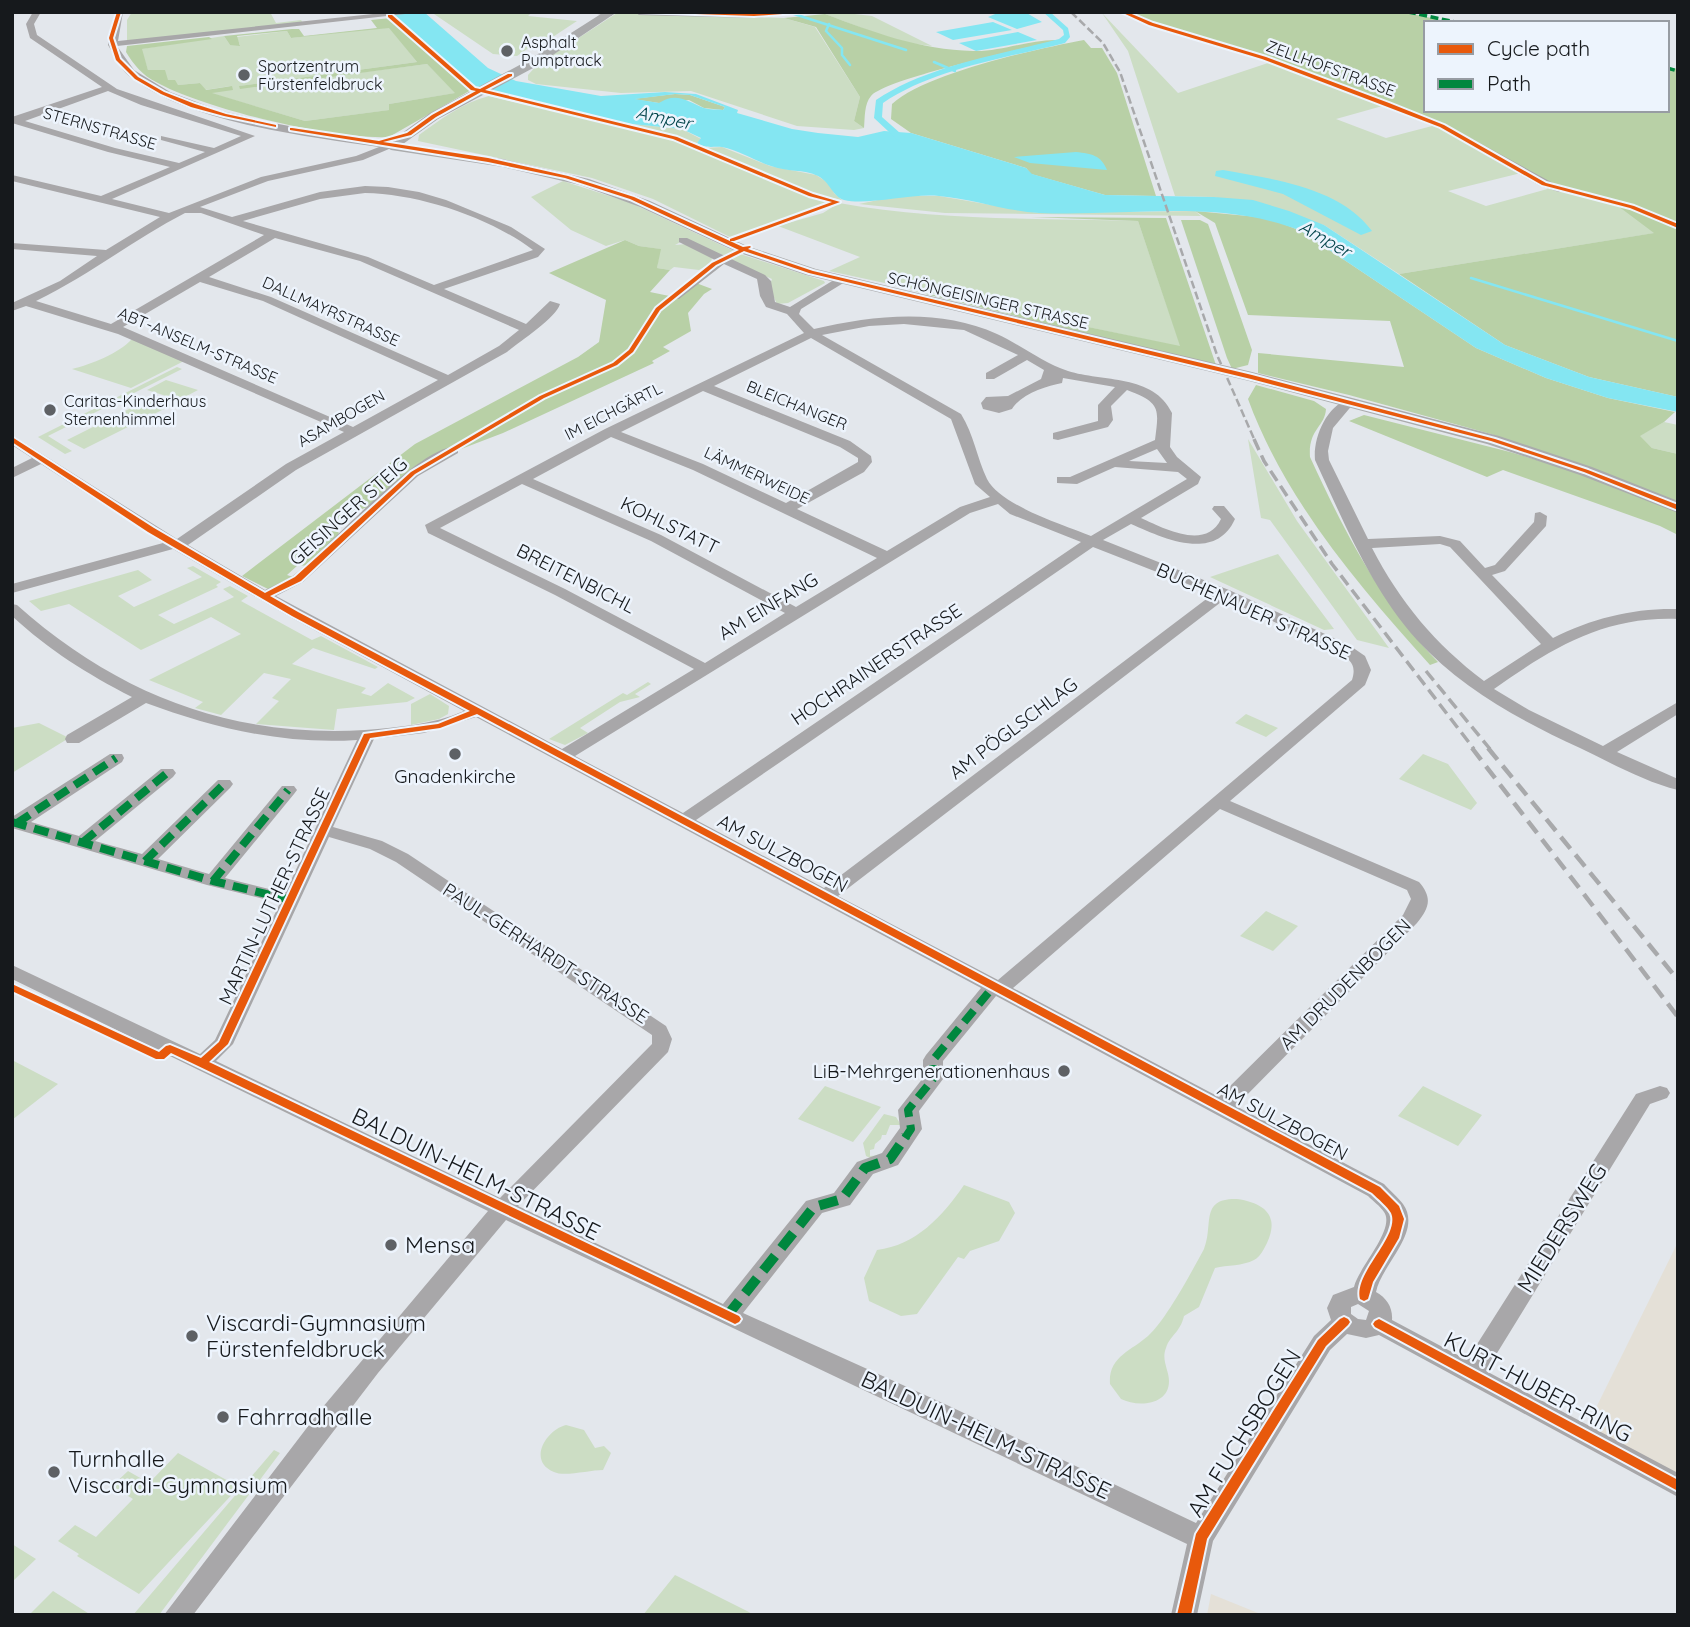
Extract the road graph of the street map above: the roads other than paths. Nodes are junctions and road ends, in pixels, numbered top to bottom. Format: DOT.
graph roads {
  1 [pos="37,12"];
  2 [pos="119,12"];
  3 [pos="419,12"];
  4 [pos="587,12"];
  5 [pos="639,12"];
  6 [pos="808,12"];
  7 [pos="1123,12"];
  8 [pos="611,13"];
  9 [pos="112,44"];
  10 [pos="109,88"];
  11 [pos="13,121"];
  12 [pos="410,134"];
  13 [pos="165,138"];
  14 [pos="367,142"];
  15 [pos="391,146"];
  16 [pos="214,151"];
  17 [pos="431,152"];
  18 [pos="359,158"];
  19 [pos="179,166"];
  20 [pos="15,181"];
  21 [pos="1559,189"];
  22 [pos="101,200"];
  23 [pos="202,206"];
  24 [pos="169,216"];
  25 [pos="231,221"];
  26 [pos="274,234"];
  27 [pos="683,240"];
  28 [pos="12,246"];
  29 [pos="109,254"];
  30 [pos="722,261"];
  31 [pos="200,278"];
  32 [pos="841,280"];
  33 [pos="434,289"];
  34 [pos="674,297"];
  35 [pos="554,304"];
  36 [pos="17,305"];
  37 [pos="793,312"];
  38 [pos="113,327"];
  39 [pos="529,330"];
  40 [pos="813,334"];
  41 [pos="1027,355"];
  42 [pos="990,376"];
  43 [pos="1050,376"];
  44 [pos="447,379"];
  45 [pos="703,386"];
  46 [pos="1124,386"];
  47 [pos="1010,400"];
  48 [pos="1348,403"];
  49 [pos="352,431"];
  50 [pos="610,432"];
  51 [pos="1058,436"];
  52 [pos="12,439"];
  53 [pos="1162,442"];
  54 [pos="453,450"];
  55 [pos="41,459"];
  56 [pos="1110,466"];
  57 [pos="1181,468"];
  58 [pos="12,474"];
  59 [pos="524,480"];
  60 [pos="1062,480"];
  61 [pos="999,499"];
  62 [pos="788,508"];
  63 [pos="1678,508"];
  64 [pos="1219,509"];
  65 [pos="1540,516"];
  66 [pos="1131,519"];
  67 [pos="432,525"];
  68 [pos="1092,541"];
  69 [pos="175,544"];
  70 [pos="1363,544"];
  71 [pos="887,557"];
  72 [pos="1485,573"];
  73 [pos="12,589"];
  74 [pos="1224,593"];
  75 [pos="265,596"];
  76 [pos="12,608"];
  77 [pos="794,612"];
  78 [pos="1678,614"];
  79 [pos="1552,645"];
  80 [pos="702,668"];
  81 [pos="1483,688"];
  82 [pos="145,696"];
  83 [pos="1678,707"];
  84 [pos="477,711"];
  85 [pos="368,736"];
  86 [pos="73,739"];
  87 [pos="1604,752"];
  88 [pos="563,756"];
  89 [pos="116,758"];
  90 [pos="167,773"];
  91 [pos="224,784"];
  92 [pos="1678,785"];
  93 [pos="288,790"];
  94 [pos="1218,802"];
  95 [pos="684,821"];
  96 [pos="15,822"];
  97 [pos="324,831"];
  98 [pos="83,842"];
  99 [pos="145,861"];
  100 [pos="214,881"];
  101 [pos="826,896"];
  102 [pos="291,900"];
  103 [pos="12,971"];
  104 [pos="996,988"];
  105 [pos="202,1063"];
  106 [pos="1660,1093"];
  107 [pos="1221,1108"];
  108 [pos="503,1209"];
  109 [pos="1364,1296"];
  110 [pos="727,1315"];
  111 [pos="1344,1322"];
  112 [pos="1379,1324"];
  113 [pos="1472,1373"];
  114 [pos="1678,1486"];
  115 [pos="1201,1538"];
  116 [pos="177,1615"];
  117 [pos="1184,1615"];
  1 -- 10 [label="street"];
  2 -- 9 [label="street"];
  3 -- 9 [label="street"];
  4 -- 8 [label="street"];
  5 -- 6 [label="street"];
  7 -- 21 [label="street, ZELLHOFSTRASSE"];
  8 -- 12 [label="main road"];
  9 -- 14 [label="street, SCHÖNGEISINGER STRASSE"];
  10 -- 11 [label="street"];
  10 -- 16 [label="street"];
  11 -- 19 [label="street, STERNSTRASSE"];
  12 -- 14 [label="street"];
  12 -- 15 [label="main road"];
  12 -- 17 [label="main road"];
  13 -- 16 [label="street"];
  14 -- 15 [label="street, SCHÖNGEISINGER STRASSE"];
  14 -- 18 [label="street"];
  15 -- 17 [label="main road, SCHÖNGEISINGER STRASSE"];
  15 -- 18 [label="street"];
  16 -- 19 [label="street"];
  17 -- 18 [label="street"];
  17 -- 32 [label="main road, SCHÖNGEISINGER STRASSE"];
  18 -- 23 [label="street"];
  19 -- 22 [label="street"];
  20 -- 22 [label="street"];
  22 -- 24 [label="street"];
  23 -- 24 [label="street"];
  23 -- 25 [label="street"];
  24 -- 29 [label="street"];
  25 -- 26 [label="street"];
  25 -- 33 [label="street"];
  26 -- 31 [label="street"];
  26 -- 33 [label="street"];
  27 -- 30 [label="street, BUCHENAUER STRASSE"];
  28 -- 29 [label="street"];
  29 -- 36 [label="street"];
  30 -- 34 [label="street"];
  30 -- 37 [label="street, BUCHENAUER STRASSE"];
  31 -- 38 [label="street"];
  31 -- 44 [label="street, DALLMAYRSTRASSE"];
  32 -- 37 [label="street"];
  32 -- 48 [label="main road, SCHÖNGEISINGER STRASSE"];
  33 -- 39 [label="street"];
  35 -- 39 [label="street, ASAMBOGEN"];
  36 -- 38 [label="street, ABT-ANSELM-STRASSE"];
  37 -- 40 [label="street, BUCHENAUER STRASSE"];
  38 -- 49 [label="street, ABT-ANSELM-STRASSE"];
  39 -- 44 [label="street, ASAMBOGEN"];
  40 -- 41 [label="street, IM EICHGÄRTL"];
  40 -- 45 [label="street, IM EICHGÄRTL"];
  40 -- 61 [label="street, BUCHENAUER STRASSE"];
  41 -- 42 [label="street"];
  41 -- 43 [label="street, IM EICHGÄRTL"];
  43 -- 46 [label="street"];
  43 -- 47 [label="street"];
  44 -- 49 [label="street, ASAMBOGEN"];
  45 -- 50 [label="street, IM EICHGÄRTL"];
  45 -- 62 [label="street, BLEICHANGER"];
  46 -- 51 [label="street"];
  46 -- 53 [label="street"];
  48 -- 63 [label="main road, SCHÖNGEISINGER STRASSE"];
  48 -- 70 [label="street"];
  49 -- 69 [label="street, ASAMBOGEN"];
  50 -- 59 [label="street, IM EICHGÄRTL"];
  50 -- 62 [label="street, LÄMMERWEIDE"];
  52 -- 55 [label="street, AM SULZBOGEN"];
  53 -- 56 [label="street"];
  53 -- 57 [label="street"];
  54 -- 75 [label="street, GEISINGER STEIG"];
  55 -- 58 [label="street"];
  55 -- 69 [label="street, AM SULZBOGEN"];
  56 -- 57 [label="street"];
  56 -- 60 [label="street"];
  57 -- 66 [label="street, HOCHRAINERSTRASSE"];
  59 -- 67 [label="street, IM EICHGÄRTL"];
  59 -- 77 [label="street, KOHLSTATT"];
  61 -- 68 [label="street, BUCHENAUER STRASSE"];
  61 -- 71 [label="street, AM EINFANG"];
  62 -- 71 [label="street, LÄMMERWEIDE"];
  64 -- 66 [label="street"];
  65 -- 72 [label="street"];
  66 -- 68 [label="street, HOCHRAINERSTRASSE"];
  67 -- 80 [label="street, BREITENBICHL"];
  68 -- 74 [label="street, BUCHENAUER STRASSE"];
  68 -- 95 [label="street, HOCHRAINERSTRASSE"];
  69 -- 73 [label="street, ASAMBOGEN"];
  69 -- 75 [label="street, AM SULZBOGEN"];
  70 -- 72 [label="street"];
  70 -- 81 [label="street"];
  71 -- 77 [label="street, AM EINFANG"];
  72 -- 79 [label="street"];
  74 -- 94 [label="street, BUCHENAUER STRASSE"];
  74 -- 101 [label="street, AM PÖGLSCHLAG"];
  75 -- 84 [label="street, AM SULZBOGEN"];
  76 -- 82 [label="street"];
  77 -- 80 [label="street, AM EINFANG"];
  78 -- 79 [label="street"];
  79 -- 81 [label="street"];
  80 -- 88 [label="street, AM EINFANG"];
  81 -- 87 [label="street"];
  82 -- 85 [label="street"];
  82 -- 86 [label="street"];
  83 -- 87 [label="street"];
  84 -- 85 [label="street"];
  84 -- 88 [label="street, AM SULZBOGEN"];
  85 -- 97 [label="street, MARTIN-LUTHER-STRASSE"];
  87 -- 92 [label="street"];
  88 -- 95 [label="street, AM SULZBOGEN"];
  89 -- 96 [label="street"];
  90 -- 98 [label="street"];
  91 -- 99 [label="street"];
  93 -- 100 [label="street"];
  94 -- 104 [label="street, BUCHENAUER STRASSE"];
  94 -- 107 [label="street, AM DRUDENBOGEN"];
  95 -- 101 [label="street, AM SULZBOGEN"];
  96 -- 98 [label="street"];
  97 -- 102 [label="street, MARTIN-LUTHER-STRASSE"];
  97 -- 108 [label="street, PAUL-GERHARDT-STRASSE"];
  98 -- 99 [label="street"];
  99 -- 100 [label="street"];
  100 -- 102 [label="street"];
  101 -- 104 [label="street, AM SULZBOGEN"];
  102 -- 105 [label="street, MARTIN-LUTHER-STRASSE"];
  103 -- 105 [label="street, BALDUIN-HELM-STRASSE"];
  104 -- 107 [label="street, AM SULZBOGEN"];
  104 -- 110 [label="street, BUCHENAUER STRASSE"];
  105 -- 108 [label="street, BALDUIN-HELM-STRASSE"];
  106 -- 113 [label="street, MIEDERSWEG"];
  107 -- 109 [label="street, AM SULZBOGEN"];
  108 -- 110 [label="street, BALDUIN-HELM-STRASSE"];
  108 -- 116 [label="street"];
  109 -- 111 [label="street"];
  109 -- 112 [label="street"];
  110 -- 115 [label="street, BALDUIN-HELM-STRASSE"];
  111 -- 112 [label="street"];
  111 -- 115 [label="street, AM FUCHSBOGEN"];
  112 -- 113 [label="street, KURT-HUBER-RING"];
  113 -- 114 [label="street, KURT-HUBER-RING"];
  115 -- 117 [label="street, AM FUCHSBOGEN"];
}
